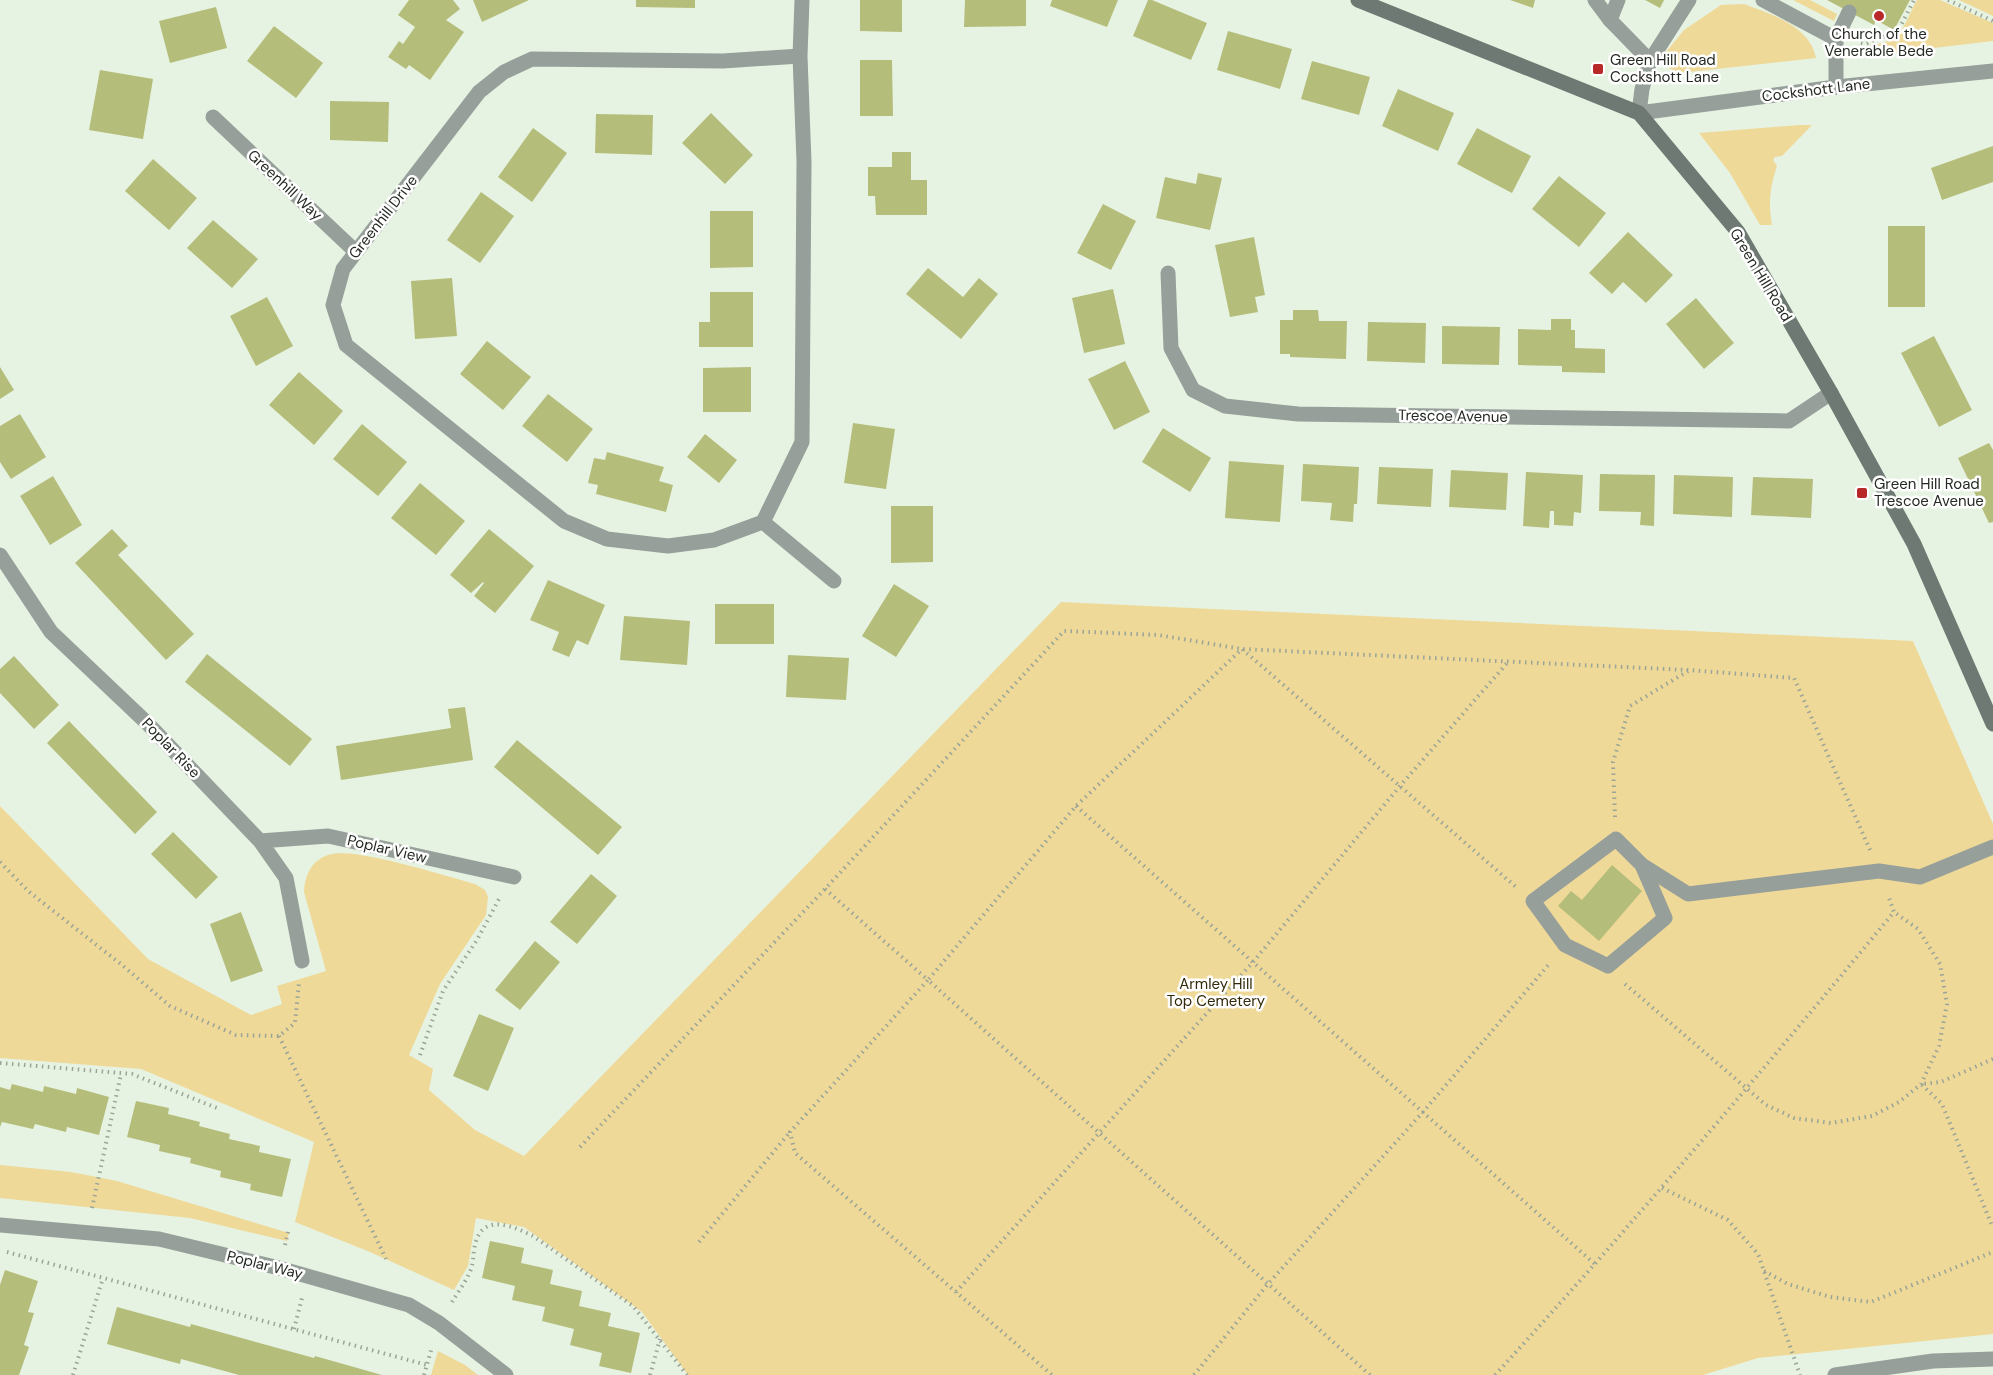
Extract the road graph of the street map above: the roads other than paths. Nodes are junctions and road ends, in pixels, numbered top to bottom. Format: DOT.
graph roads {
  1 [pos="802,0"];
  2 [pos="1358,0"];
  3 [pos="1595,0"];
  4 [pos="1618,0"];
  5 [pos="1689,0"];
  6 [pos="1763,0"];
  7 [pos="1849,12"];
  8 [pos="1610,20"];
  9 [pos="1836,39"];
  10 [pos="800,56"];
  11 [pos="1650,61"];
  12 [pos="1993,71"];
  13 [pos="1836,87"];
  14 [pos="1640,113"];
  15 [pos="213,117"];
  16 [pos="356,252"];
  17 [pos="1168,273"];
  18 [pos="1831,393"];
  19 [pos="763,522"];
  20 [pos="0,555"];
  21 [pos="834,581"];
  22 [pos="1993,724"];
  23 [pos="260,841"];
  24 [pos="1993,847"];
  25 [pos="1642,865"];
  26 [pos="510,876"];
  27 [pos="302,961"];
  28 [pos="0,1226"];
  29 [pos="1993,1359"];
  30 [pos="506,1375"];
  31 [pos="1835,1375"];
  1 -- 10 [label="street"];
  2 -- 14 [label="street, Green Hill Road"];
  3 -- 8 [label="street"];
  4 -- 8 [label="street"];
  5 -- 11 [label="street"];
  6 -- 9 [label="street"];
  7 -- 9 [label="street"];
  8 -- 11 [label="street"];
  9 -- 13 [label="street"];
  10 -- 16 [label="street, Greenhill Drive"];
  10 -- 19 [label="street"];
  11 -- 14 [label="street"];
  12 -- 13 [label="street, Cockshott Lane"];
  13 -- 14 [label="street, Cockshott Lane"];
  14 -- 18 [label="street, Green Hill Road"];
  15 -- 16 [label="street, Greenhill Way"];
  16 -- 19 [label="street, Greenhill Drive"];
  17 -- 18 [label="street, Trescoe Avenue"];
  18 -- 22 [label="street, Green Hill Road"];
  19 -- 21 [label="street"];
  20 -- 23 [label="street, Poplar Rise"];
  23 -- 26 [label="street, Poplar View"];
  23 -- 27 [label="street, Poplar Rise"];
  24 -- 25 [label="street"];
  25 -- 25 [label="street"];
  28 -- 30 [label="street, Poplar Way"];
  29 -- 31 [label="street"];
}
